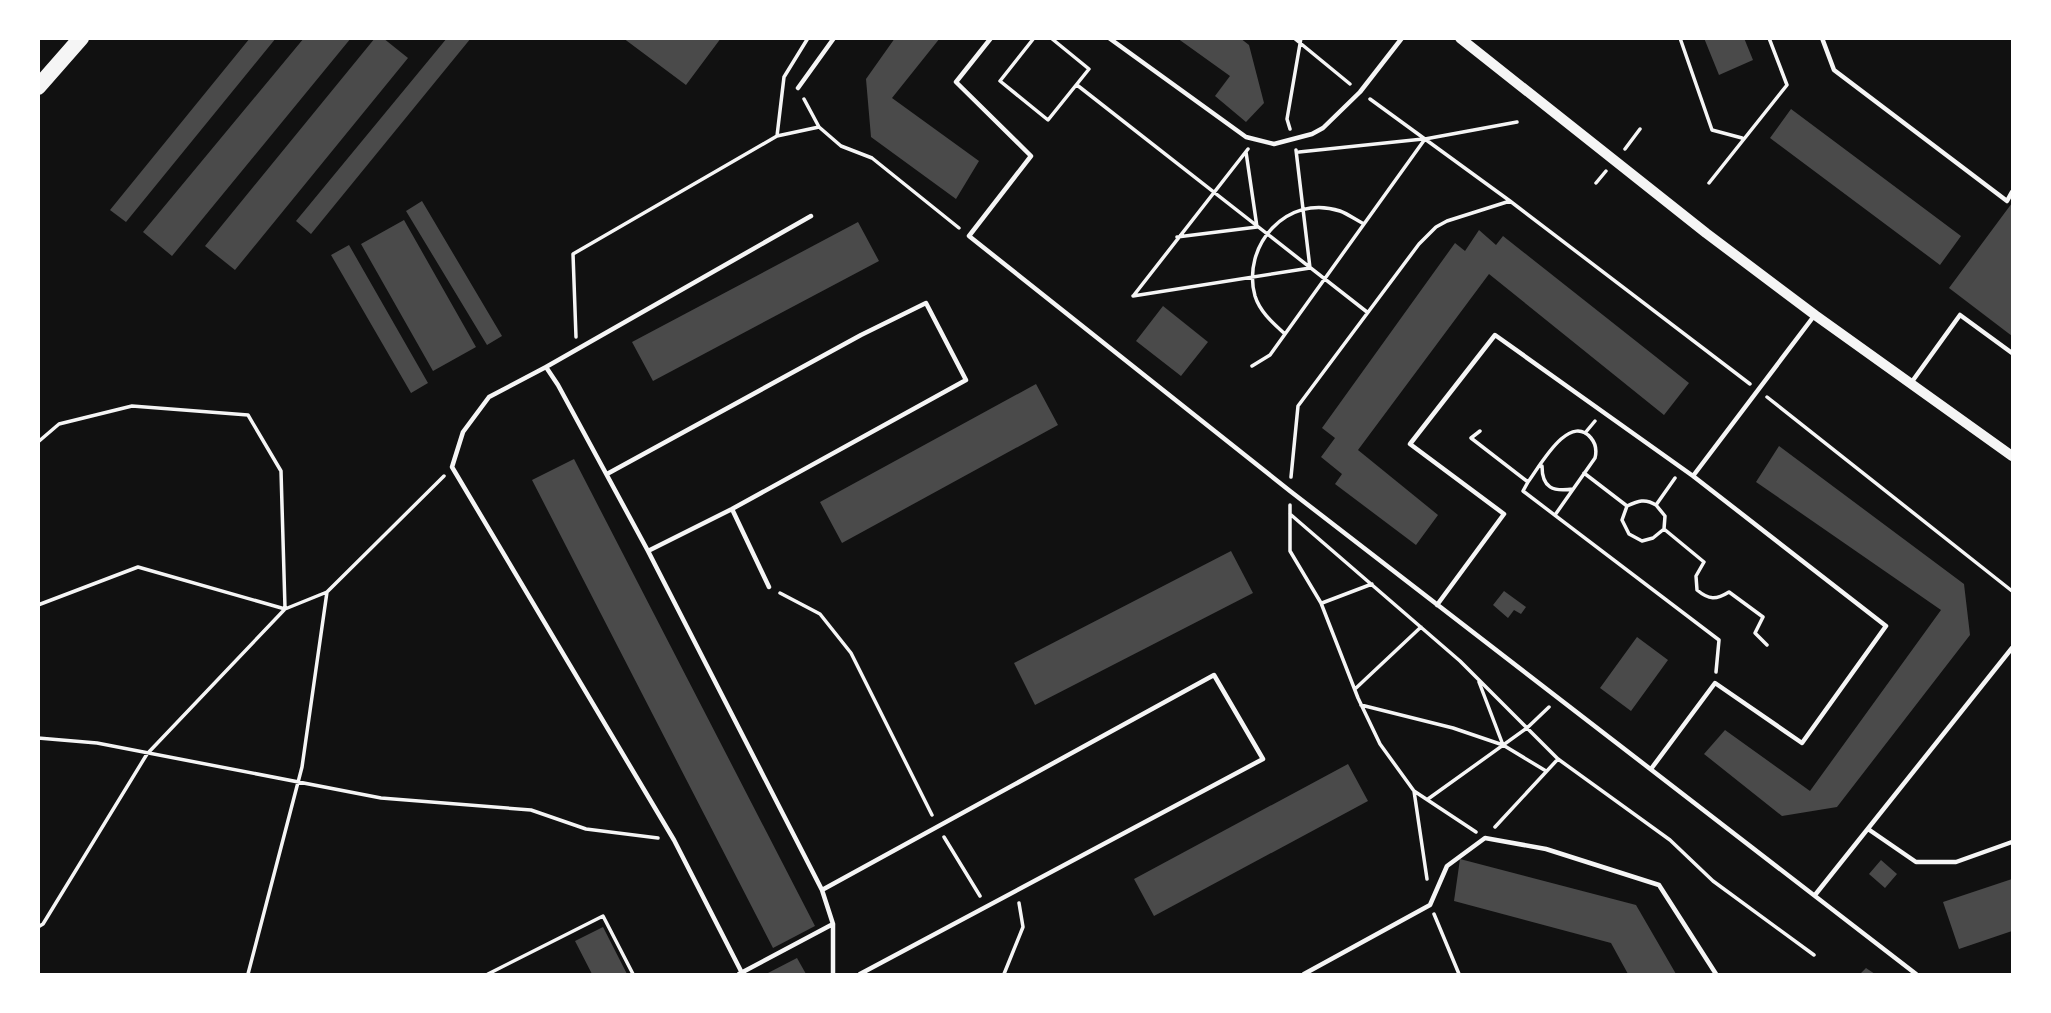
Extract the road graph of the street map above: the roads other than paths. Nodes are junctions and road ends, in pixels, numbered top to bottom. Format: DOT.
graph roads {
  1 [pos="81,38"];
  2 [pos="834,38"];
  3 [pos="990,38"];
  4 [pos="1109,38"];
  5 [pos="1402,38"];
  6 [pos="1460,38"];
  7 [pos="1822,38"];
  8 [pos="38,87"];
  9 [pos="798,88"];
  10 [pos="2012,192"];
  11 [pos="811,216"];
  12 [pos="1815,315"];
  13 [pos="2012,353"];
  14 [pos="546,367"];
  15 [pos="1910,384"];
  16 [pos="2012,456"];
  17 [pos="607,474"];
  18 [pos="1693,476"];
  19 [pos="732,509"];
  20 [pos="648,551"];
  21 [pos="769,587"];
  22 [pos="1437,605"];
  23 [pos="2012,648"];
  24 [pos="1651,769"];
  25 [pos="1868,829"];
  26 [pos="2012,842"];
  27 [pos="822,890"];
  28 [pos="1815,895"];
  29 [pos="833,925"];
  30 [pos="741,974"];
  31 [pos="833,975"];
  32 [pos="860,975"];
  33 [pos="1304,975"];
  34 [pos="1716,975"];
  35 [pos="1916,975"];
  1 -- 8 [label="highway"];
  2 -- 9 [label="lane"];
  3 -- 22 [label="lane"];
  4 -- 5 [label="lane"];
  6 -- 12 [label="street"];
  7 -- 10 [label="lane"];
  11 -- 14 [label="lane"];
  12 -- 15 [label="street"];
  12 -- 18 [label="lane"];
  13 -- 15 [label="lane"];
  14 -- 17 [label="lane"];
  14 -- 30 [label="lane"];
  15 -- 16 [label="street"];
  17 -- 19 [label="lane"];
  17 -- 20 [label="lane"];
  18 -- 22 [label="lane"];
  18 -- 24 [label="lane"];
  19 -- 20 [label="lane"];
  19 -- 21 [label="lane"];
  20 -- 27 [label="lane"];
  22 -- 24 [label="lane"];
  23 -- 25 [label="lane"];
  24 -- 28 [label="lane"];
  25 -- 26 [label="lane"];
  25 -- 28 [label="lane"];
  27 -- 29 [label="lane"];
  27 -- 32 [label="lane"];
  28 -- 35 [label="lane"];
  29 -- 30 [label="lane"];
  29 -- 31 [label="lane"];
  33 -- 34 [label="lane"];
}
